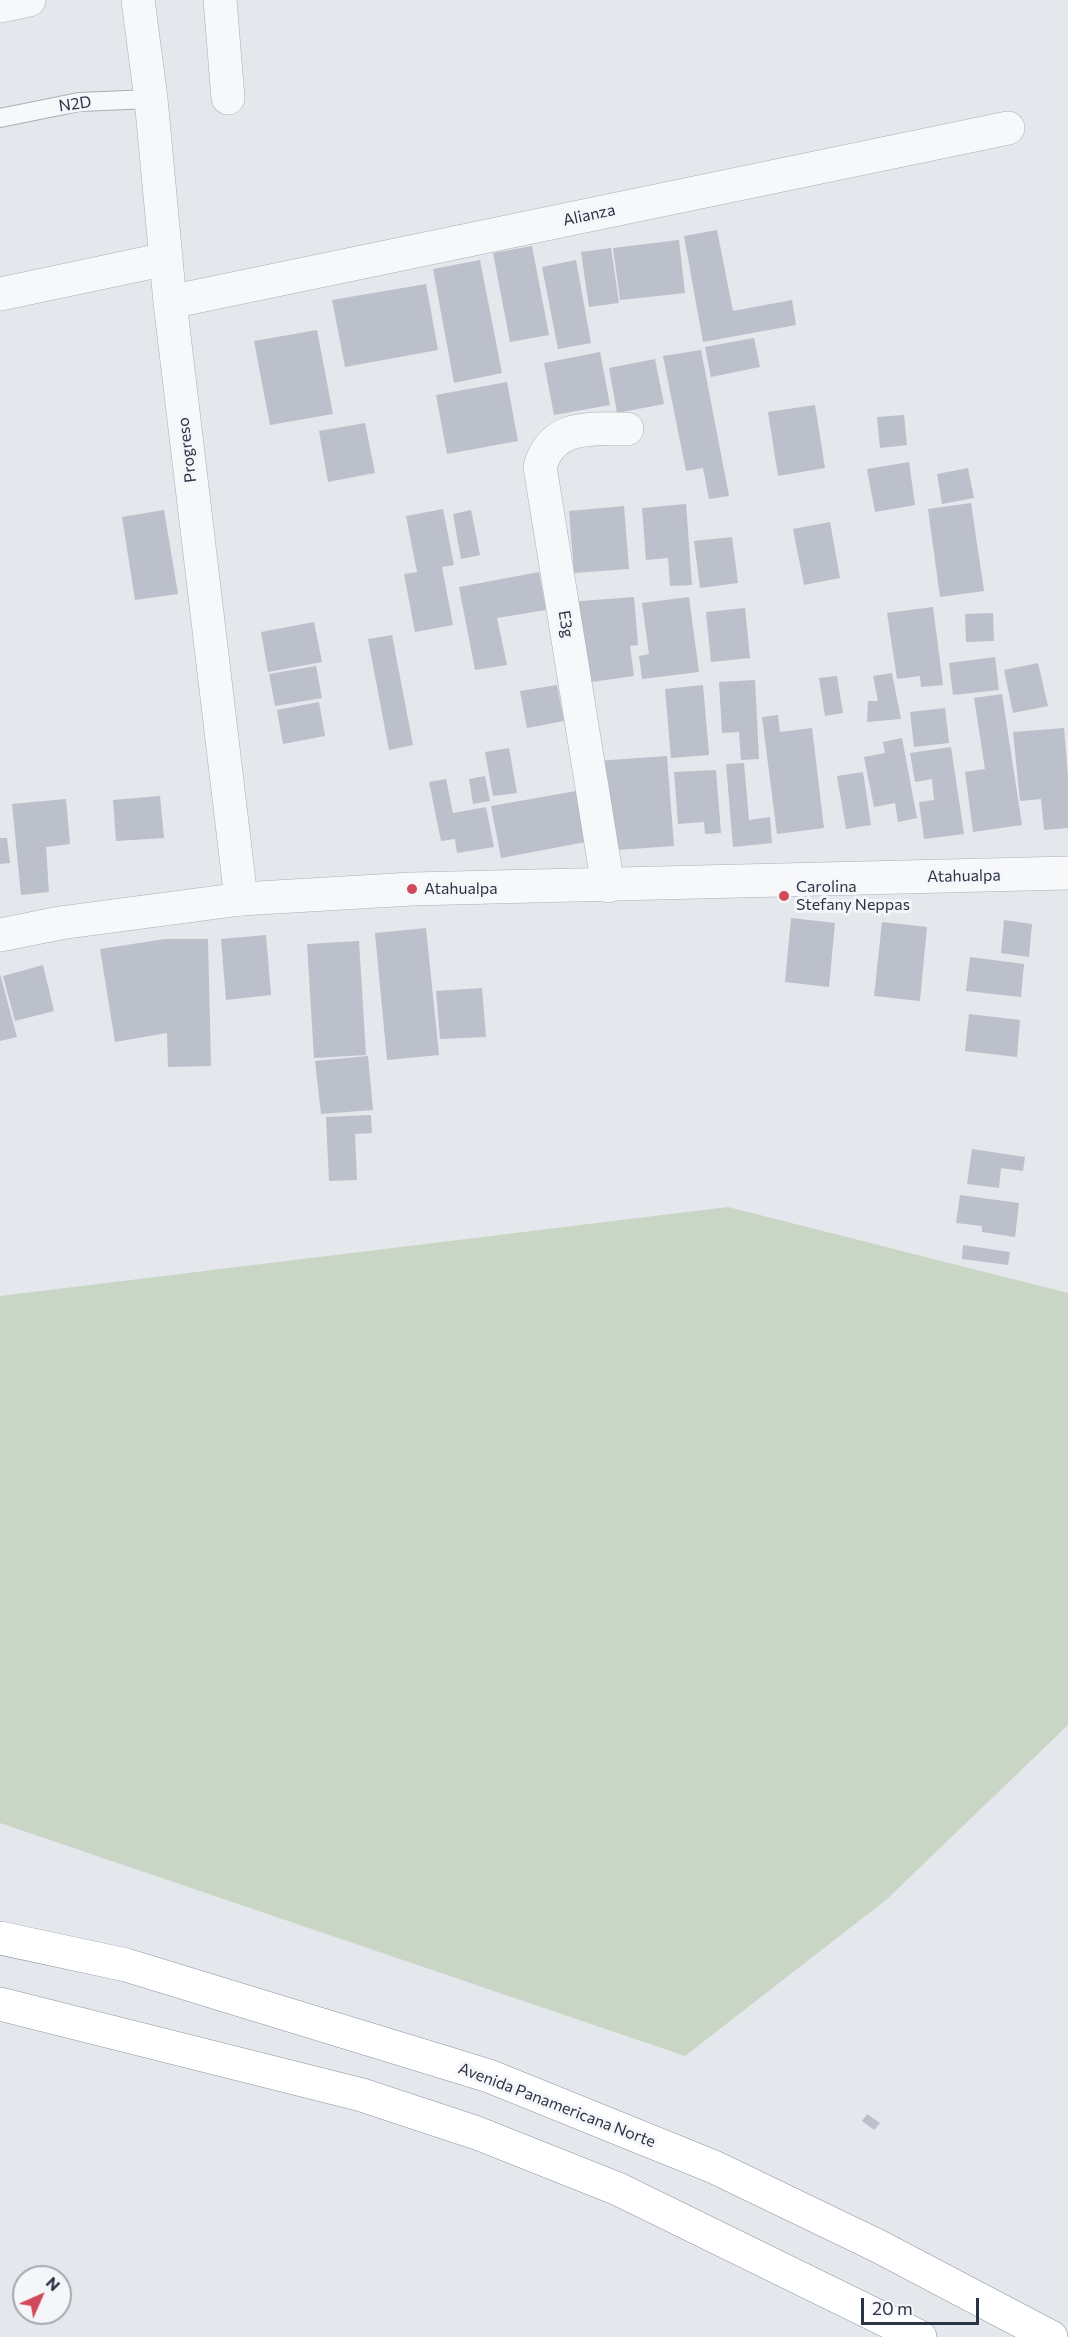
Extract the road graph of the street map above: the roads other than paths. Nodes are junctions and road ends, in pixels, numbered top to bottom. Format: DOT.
graph roads {
  1 [pos="29,0"];
  2 [pos="138,0"];
  3 [pos="220,0"];
  4 [pos="0,6"];
  5 [pos="228,98"];
  6 [pos="151,99"];
  7 [pos="0,117"];
  8 [pos="1008,128"];
  9 [pos="166,259"];
  10 [pos="0,294"];
  11 [pos="170,302"];
  12 [pos="627,429"];
  13 [pos="1068,873"];
  14 [pos="608,886"];
  15 [pos="241,899"];
  16 [pos="0,935"];
  17 [pos="0,1938"];
  18 [pos="0,2004"];
  19 [pos="920,2337"];
  20 [pos="1051,2337"];
  1 -- 4 [label="street"];
  2 -- 6 [label="street, Progreso"];
  3 -- 5 [label="street"];
  6 -- 7 [label="lane, N2D"];
  6 -- 9 [label="street, Progreso"];
  8 -- 11 [label="street, Alianza"];
  9 -- 10 [label="street"];
  9 -- 11 [label="street, Progreso"];
  11 -- 15 [label="street, Progreso"];
  12 -- 14 [label="street, E3g"];
  13 -- 14 [label="street, Atahualpa"];
  14 -- 15 [label="street, Atahualpa"];
  15 -- 16 [label="street, Atahualpa"];
  17 -- 20 [label="highway, Avenida Panamericana Norte"];
  18 -- 19 [label="highway"];
}
